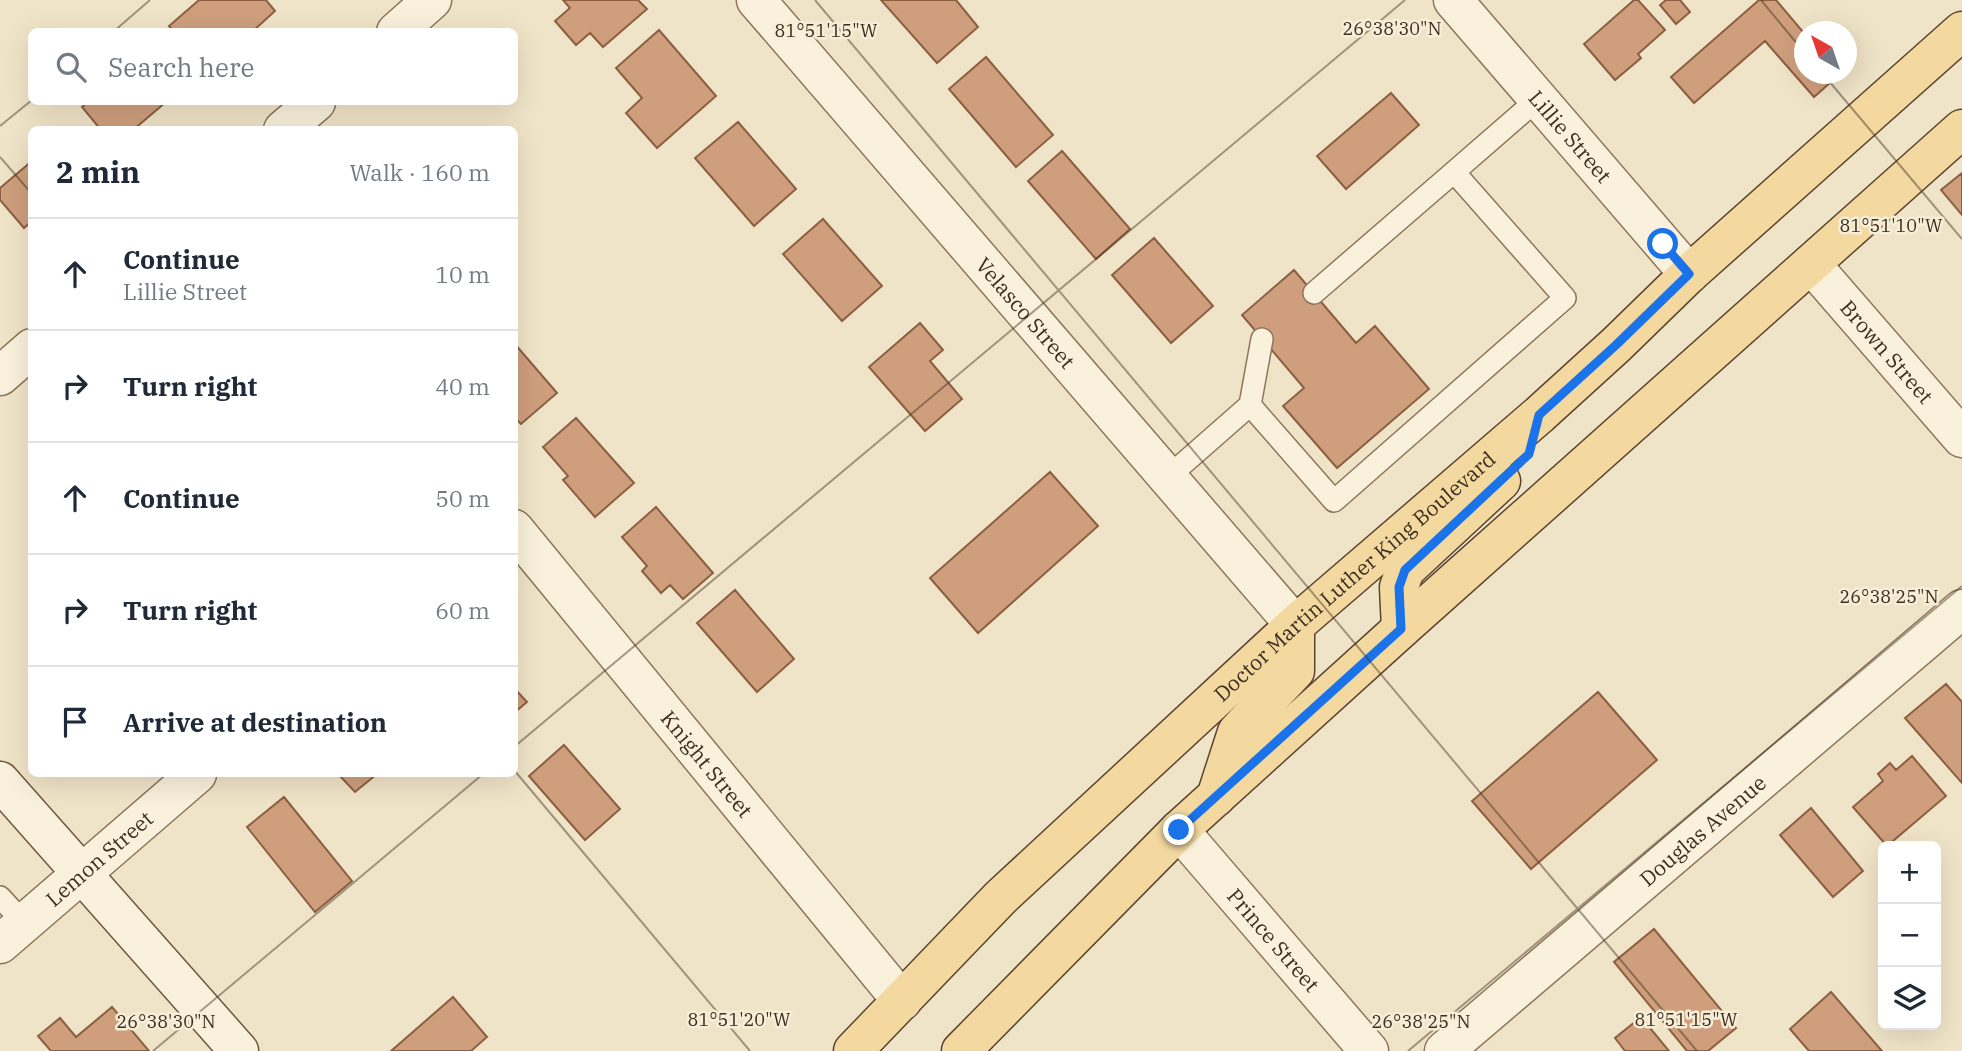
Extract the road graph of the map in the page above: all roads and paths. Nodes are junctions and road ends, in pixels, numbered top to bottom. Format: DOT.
graph roads {
  1 [pos="432,0"];
  2 [pos="756,0"];
  3 [pos="1453,0"];
  4 [pos="400,28"];
  5 [pos="1962,31"];
  6 [pos="1538,99"];
  7 [pos="313,105"];
  8 [pos="289,126"];
  9 [pos="1962,129"];
  10 [pos="1454,172"];
  11 [pos="1811,264"];
  12 [pos="1689,274"];
  13 [pos="1314,293"];
  14 [pos="1262,339"];
  15 [pos="28,352"];
  16 [pos="0,376"];
  17 [pos="1250,405"];
  18 [pos="1539,415"];
  19 [pos="1962,438"];
  20 [pos="1168,477"];
  21 [pos="518,533"];
  22 [pos="1962,610"];
  23 [pos="1295,625"];
  24 [pos="1401,629"];
  25 [pos="194,777"];
  26 [pos="0,781"];
  27 [pos="1215,799"];
  28 [pos="1179,830"];
  29 [pos="82,873"];
  30 [pos="8,921"];
  31 [pos="902,1000"];
  32 [pos="239,1051"];
  33 [pos="853,1051"];
  34 [pos="961,1051"];
  35 [pos="1369,1051"];
  36 [pos="1444,1051"];
  1 -- 4 [label="street"];
  2 -- 20 [label="street, Velasco Street"];
  3 -- 6 [label="street, Lillie Street"];
  5 -- 12 [label="main road, Doctor Martin Luther King Boulevard"];
  6 -- 10 [label="lane"];
  6 -- 12 [label="street, Lillie Street"];
  7 -- 8 [label="street"];
  9 -- 11 [label="main road"];
  10 -- 13 [label="lane"];
  10 -- 17 [label="lane"];
  11 -- 19 [label="street, Brown Street"];
  11 -- 24 [label="main road"];
  12 -- 18 [label="main road, Doctor Martin Luther King Boulevard"];
  14 -- 17 [label="lane"];
  15 -- 16 [label="street"];
  17 -- 20 [label="lane"];
  18 -- 23 [label="main road, Doctor Martin Luther King Boulevard"];
  18 -- 24 [label="main road"];
  20 -- 23 [label="street, Velasco Street"];
  21 -- 31 [label="street, Knight Street"];
  22 -- 36 [label="street, Douglas Avenue"];
  23 -- 27 [label="main road"];
  23 -- 31 [label="main road, Doctor Martin Luther King Boulevard"];
  24 -- 27 [label="main road"];
  25 -- 29 [label="street, Lemon Street"];
  26 -- 29 [label="street"];
  27 -- 28 [label="main road"];
  28 -- 34 [label="main road"];
  28 -- 35 [label="street, Prince Street"];
  29 -- 30 [label="street, Lemon Street"];
  29 -- 32 [label="street"];
  31 -- 33 [label="main road, Doctor Martin Luther King Boulevard"];
}
